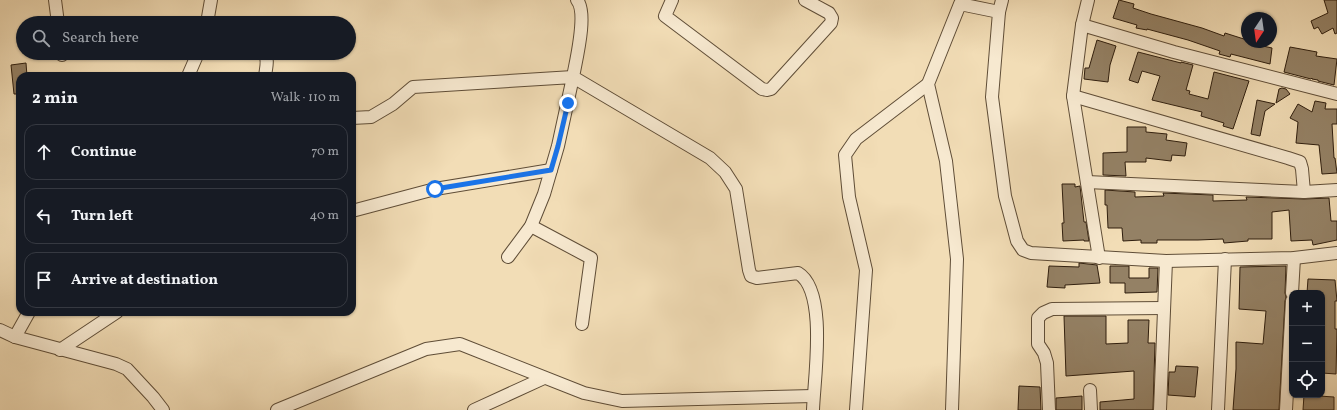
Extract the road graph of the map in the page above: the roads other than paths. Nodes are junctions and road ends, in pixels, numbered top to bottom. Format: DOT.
graph roads {
  1 [pos="56,0"];
  2 [pos="211,0"];
  3 [pos="577,0"];
  4 [pos="672,0"];
  5 [pos="805,0"];
  6 [pos="1002,0"];
  7 [pos="1088,0"];
  8 [pos="961,2"];
  9 [pos="999,12"];
  10 [pos="57,16"];
  11 [pos="208,16"];
  12 [pos="1082,25"];
  13 [pos="195,60"];
  14 [pos="267,60"];
  15 [pos="190,72"];
  16 [pos="265,72"];
  17 [pos="573,77"];
  18 [pos="928,84"];
  19 [pos="1337,94"];
  20 [pos="1073,96"];
  21 [pos="356,118"];
  22 [pos="551,170"];
  23 [pos="1087,182"];
  24 [pos="1337,190"];
  25 [pos="1304,192"];
  26 [pos="356,210"];
  27 [pos="531,226"];
  28 [pos="1337,253"];
  29 [pos="508,257"];
  30 [pos="1099,258"];
  31 [pos="1294,258"];
  32 [pos="1225,259"];
  33 [pos="1166,261"];
  34 [pos="1292,290"];
  35 [pos="1164,308"];
  36 [pos="28,316"];
  37 [pos="111,316"];
  38 [pos="582,324"];
  39 [pos="1291,326"];
  40 [pos="0,330"];
  41 [pos="15,337"];
  42 [pos="60,350"];
  43 [pos="544,378"];
  44 [pos="1090,390"];
  45 [pos="813,396"];
  46 [pos="621,406"];
  47 [pos="163,410"];
  48 [pos="277,410"];
  49 [pos="474,410"];
  50 [pos="812,410"];
  51 [pos="856,410"];
  52 [pos="952,410"];
  53 [pos="1049,410"];
  54 [pos="1091,410"];
  55 [pos="1160,410"];
  56 [pos="1218,410"];
  57 [pos="1286,410"];
  1 -- 10 [label="street"];
  2 -- 11 [label="street"];
  3 -- 17 [label="street"];
  4 -- 5 [label="street"];
  6 -- 9 [label="street"];
  7 -- 12 [label="street"];
  8 -- 9 [label="street"];
  8 -- 18 [label="street"];
  9 -- 30 [label="street"];
  12 -- 19 [label="street"];
  12 -- 20 [label="street"];
  13 -- 15 [label="street"];
  14 -- 16 [label="street"];
  17 -- 21 [label="street"];
  17 -- 22 [label="street"];
  17 -- 45 [label="street"];
  18 -- 51 [label="street"];
  18 -- 52 [label="street"];
  20 -- 23 [label="street"];
  20 -- 25 [label="street"];
  22 -- 26 [label="street"];
  22 -- 27 [label="street"];
  23 -- 25 [label="street"];
  23 -- 30 [label="street"];
  24 -- 25 [label="street"];
  27 -- 29 [label="street"];
  27 -- 38 [label="street"];
  28 -- 31 [label="street"];
  30 -- 33 [label="street"];
  31 -- 32 [label="street"];
  31 -- 34 [label="street"];
  32 -- 33 [label="street"];
  32 -- 56 [label="street"];
  33 -- 35 [label="street"];
  35 -- 53 [label="street"];
  35 -- 55 [label="street"];
  36 -- 41 [label="street"];
  37 -- 42 [label="street"];
  39 -- 57 [label="street"];
  40 -- 41 [label="street"];
  41 -- 42 [label="street"];
  42 -- 47 [label="street"];
  43 -- 46 [label="street"];
  43 -- 48 [label="street"];
  43 -- 49 [label="street"];
  44 -- 54 [label="street"];
  45 -- 46 [label="street"];
  45 -- 50 [label="street"];
}
